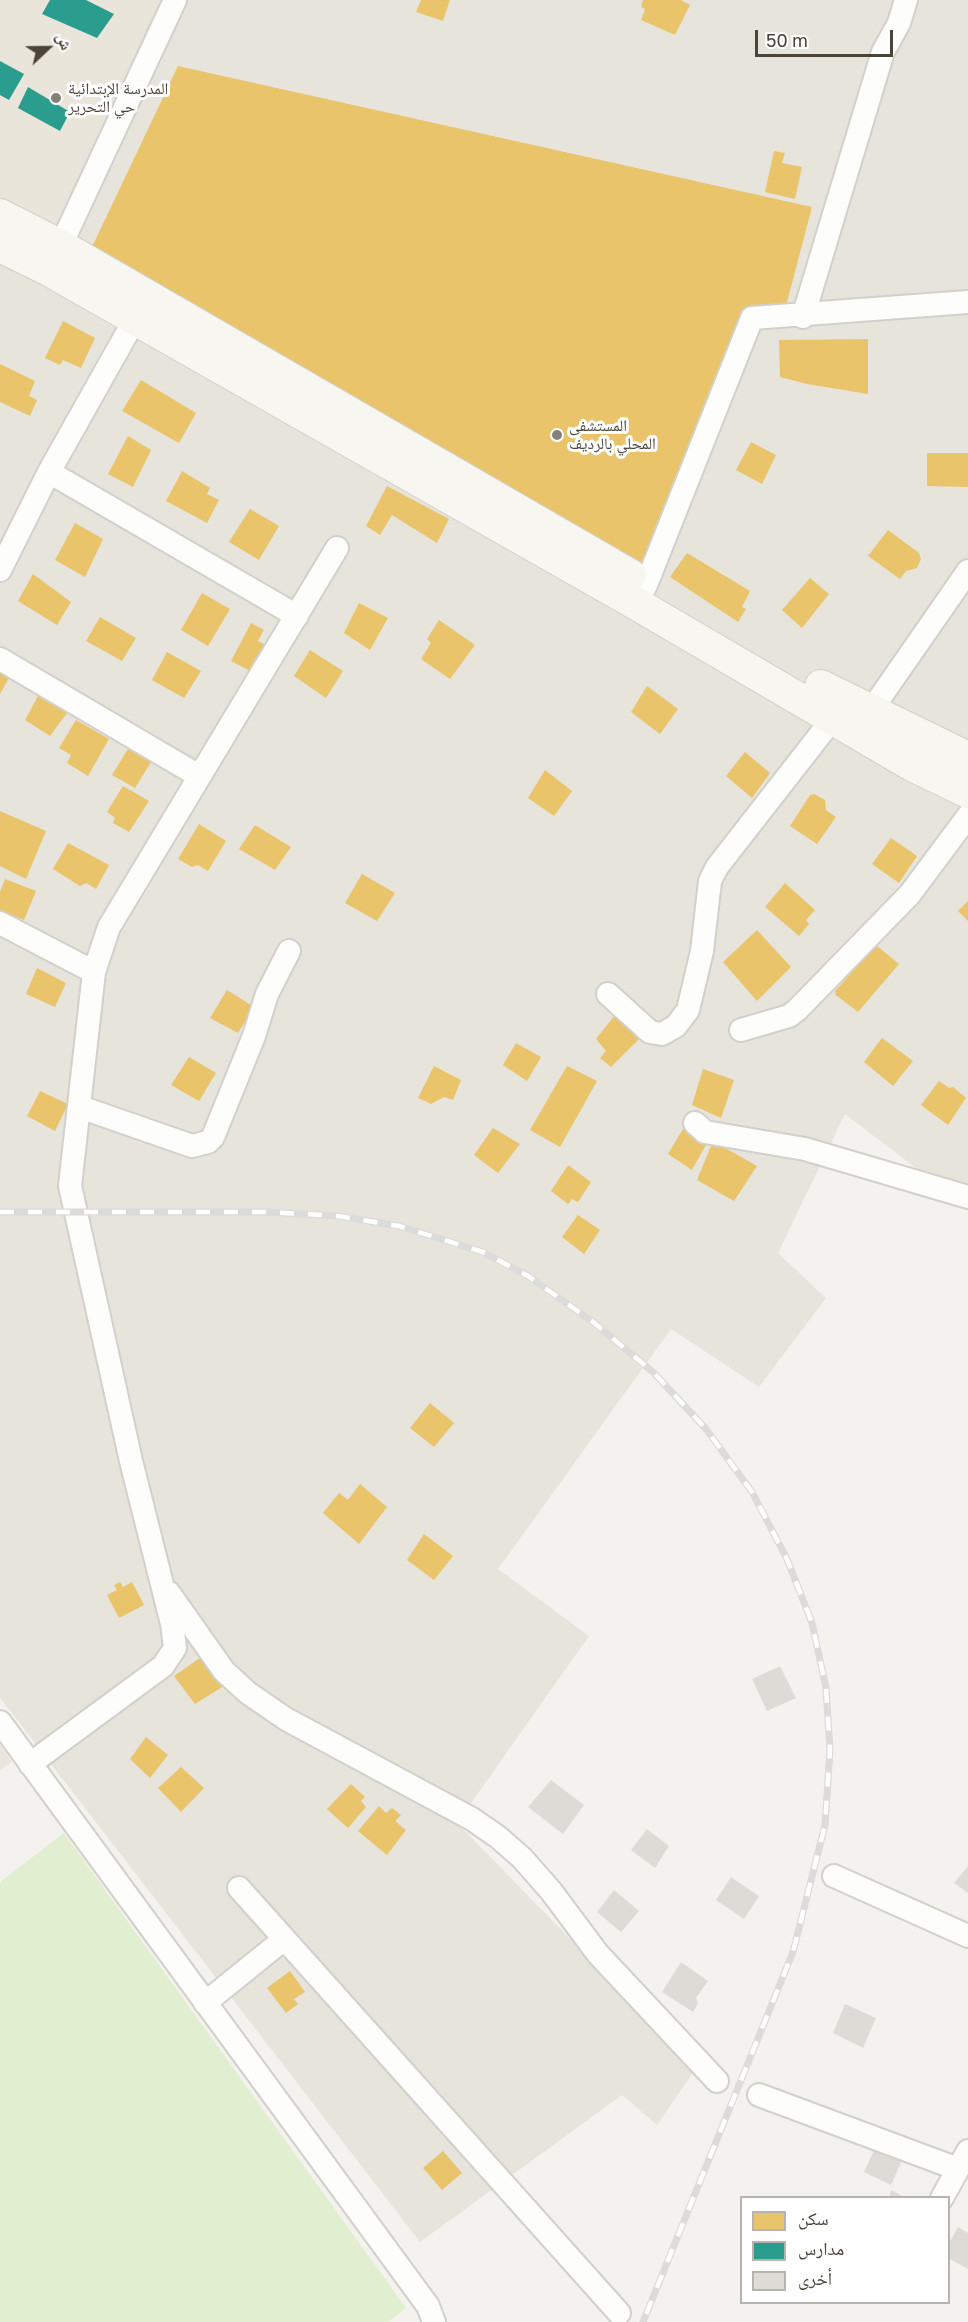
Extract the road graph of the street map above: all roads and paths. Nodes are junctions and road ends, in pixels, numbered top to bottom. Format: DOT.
graph roads {
  1 [pos="175,0"];
  2 [pos="906,0"];
  3 [pos="0,215"];
  4 [pos="3,254"];
  5 [pos="55,258"];
  6 [pos="968,302"];
  7 [pos="802,316"];
  8 [pos="135,319"];
  9 [pos="50,472"];
  10 [pos="338,548"];
  11 [pos="0,570"];
  12 [pos="968,571"];
  13 [pos="640,594"];
  14 [pos="297,616"];
  15 [pos="0,659"];
  16 [pos="870,712"];
  17 [pos="834,717"];
  18 [pos="968,758"];
  19 [pos="912,765"];
  20 [pos="199,776"];
  21 [pos="968,792"];
  22 [pos="968,815"];
  23 [pos="0,923"];
  24 [pos="289,951"];
  25 [pos="94,972"];
  26 [pos="608,994"];
  27 [pos="741,1030"];
  28 [pos="80,1107"];
  29 [pos="695,1123"];
  30 [pos="968,1197"];
  31 [pos="161,1582"];
  32 [pos="0,1722"];
  33 [pos="30,1764"];
  34 [pos="834,1876"];
  35 [pos="239,1888"];
  36 [pos="968,1936"];
  37 [pos="283,1940"];
  38 [pos="205,2003"];
  39 [pos="717,2081"];
  40 [pos="759,2096"];
  41 [pos="963,2160"];
  42 [pos="943,2196"];
  43 [pos="619,2313"];
  44 [pos="434,2322"];
  1 -- 5 [label="street"];
  2 -- 7 [label="street"];
  3 -- 5 [label="main road"];
  4 -- 5 [label="main road"];
  5 -- 8 [label="main road"];
  5 -- 13 [label="main road"];
  6 -- 7 [label="street"];
  7 -- 13 [label="street"];
  8 -- 9 [label="street"];
  8 -- 13 [label="main road"];
  9 -- 11 [label="street"];
  9 -- 14 [label="street"];
  10 -- 14 [label="street"];
  12 -- 16 [label="street"];
  13 -- 16 [label="main road"];
  13 -- 17 [label="main road"];
  14 -- 20 [label="street"];
  15 -- 20 [label="street"];
  16 -- 18 [label="main road"];
  17 -- 19 [label="main road"];
  17 -- 26 [label="street"];
  19 -- 21 [label="main road"];
  19 -- 22 [label="street"];
  20 -- 25 [label="street"];
  22 -- 27 [label="street"];
  23 -- 25 [label="street"];
  24 -- 28 [label="street"];
  25 -- 28 [label="street"];
  28 -- 31 [label="street"];
  29 -- 30 [label="street"];
  31 -- 33 [label="street"];
  31 -- 39 [label="street"];
  32 -- 33 [label="street"];
  33 -- 38 [label="street"];
  34 -- 36 [label="street"];
  35 -- 37 [label="street"];
  37 -- 38 [label="street"];
  37 -- 43 [label="street"];
  38 -- 44 [label="street"];
  40 -- 41 [label="street"];
  41 -- 42 [label="street"];
}
